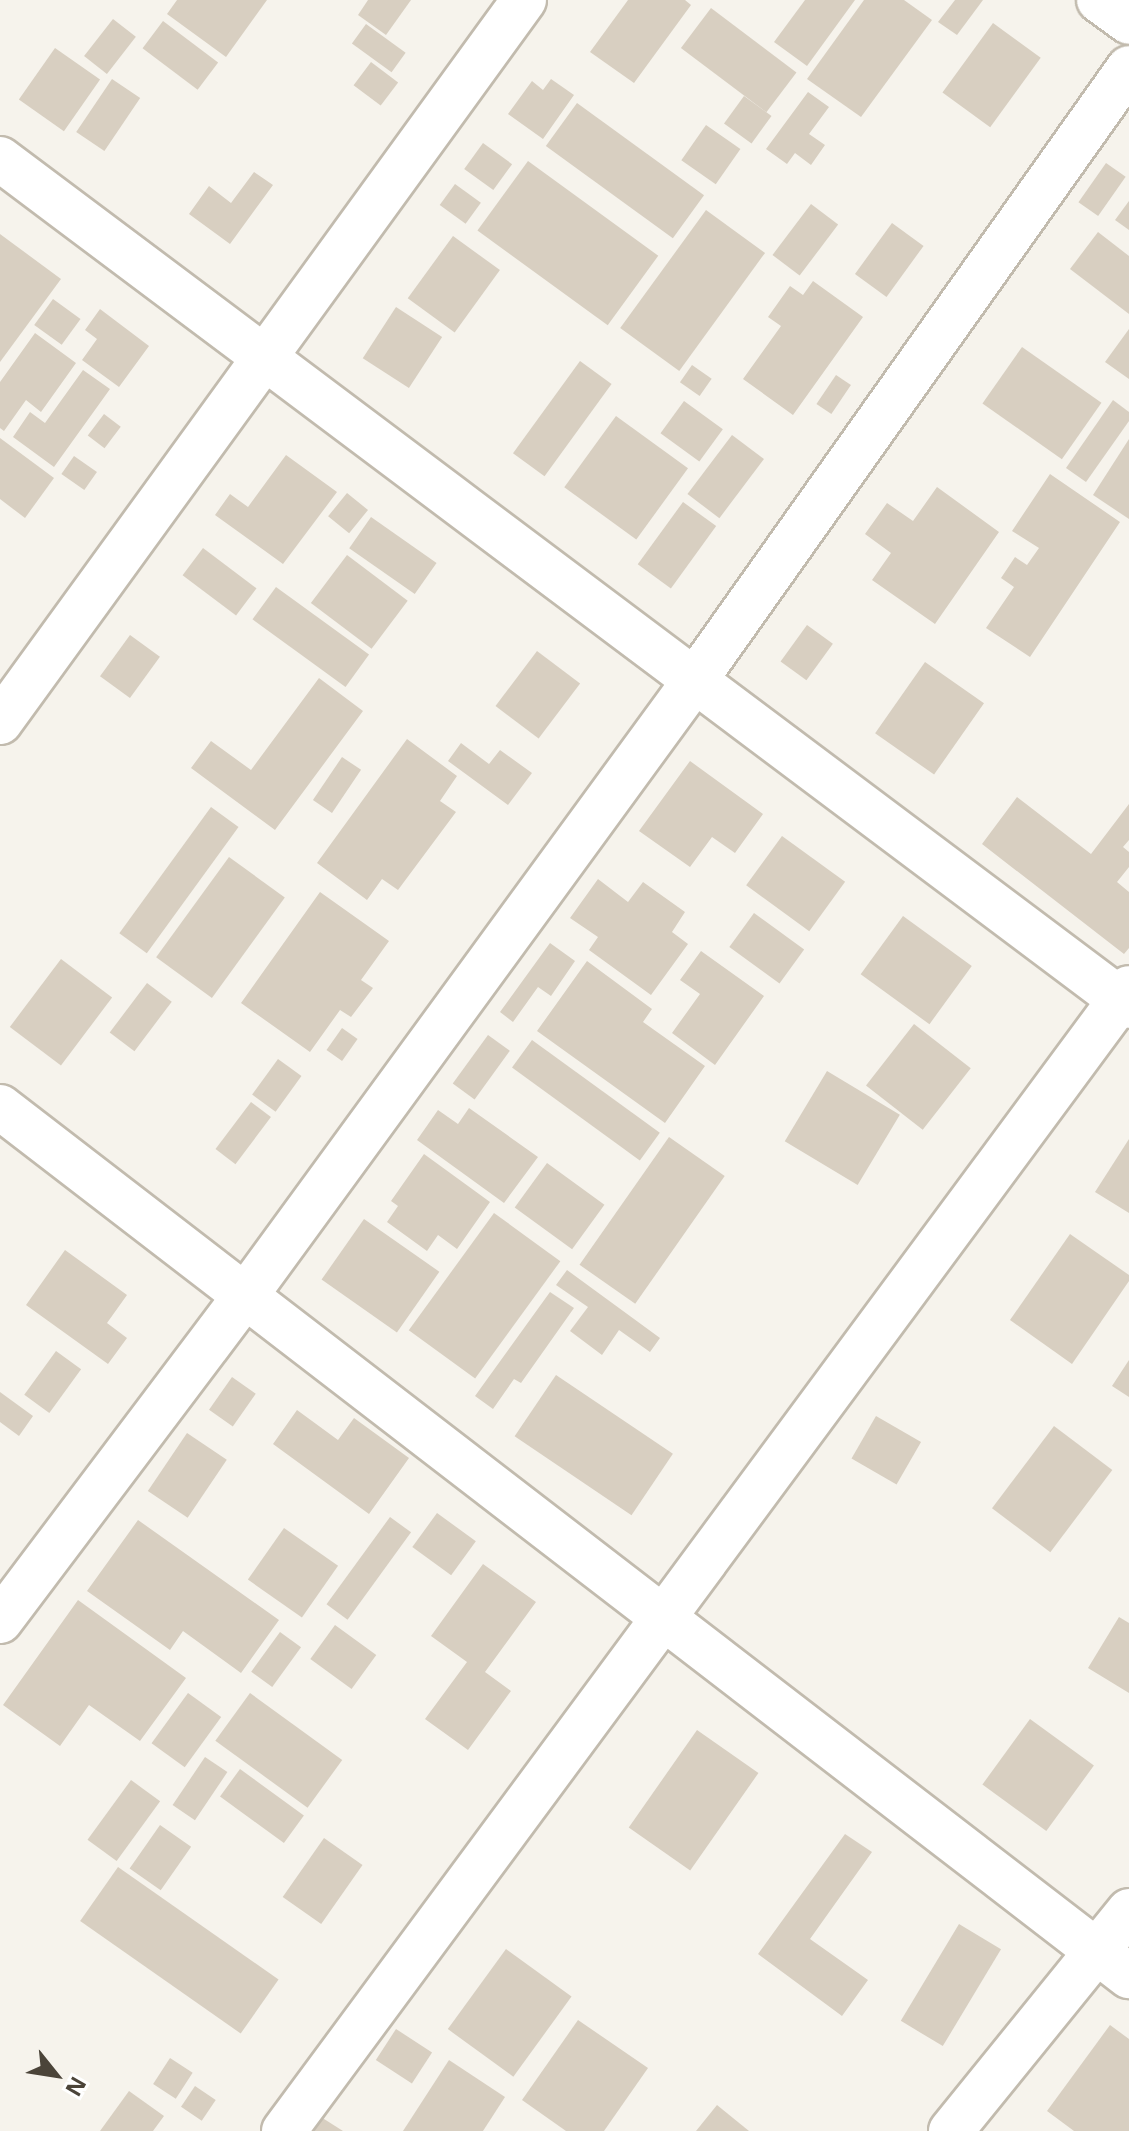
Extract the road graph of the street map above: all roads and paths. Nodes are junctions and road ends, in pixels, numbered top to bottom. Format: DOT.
graph roads {
  1 [pos="524,0"];
  2 [pos="1099,0"];
  3 [pos="1129,22"];
  4 [pos="1129,68"];
  5 [pos="0,159"];
  6 [pos="263,360"];
  7 [pos="695,680"];
  8 [pos="0,722"];
  9 [pos="1126,998"];
  10 [pos="0,1107"];
  11 [pos="246,1295"];
  12 [pos="664,1620"];
  13 [pos="0,1621"];
  14 [pos="1129,1911"];
  15 [pos="1114,1964"];
  16 [pos="284,2131"];
  17 [pos="951,2131"];
  1 -- 6 [label="street"];
  2 -- 3 [label="street"];
  4 -- 7 [label="street"];
  5 -- 6 [label="street"];
  6 -- 7 [label="street"];
  6 -- 8 [label="street"];
  7 -- 9 [label="street"];
  7 -- 11 [label="street"];
  9 -- 12 [label="street"];
  10 -- 11 [label="street"];
  11 -- 12 [label="street"];
  11 -- 13 [label="street"];
  12 -- 15 [label="street"];
  12 -- 16 [label="street"];
  14 -- 15 [label="street"];
  15 -- 17 [label="street"];
}
